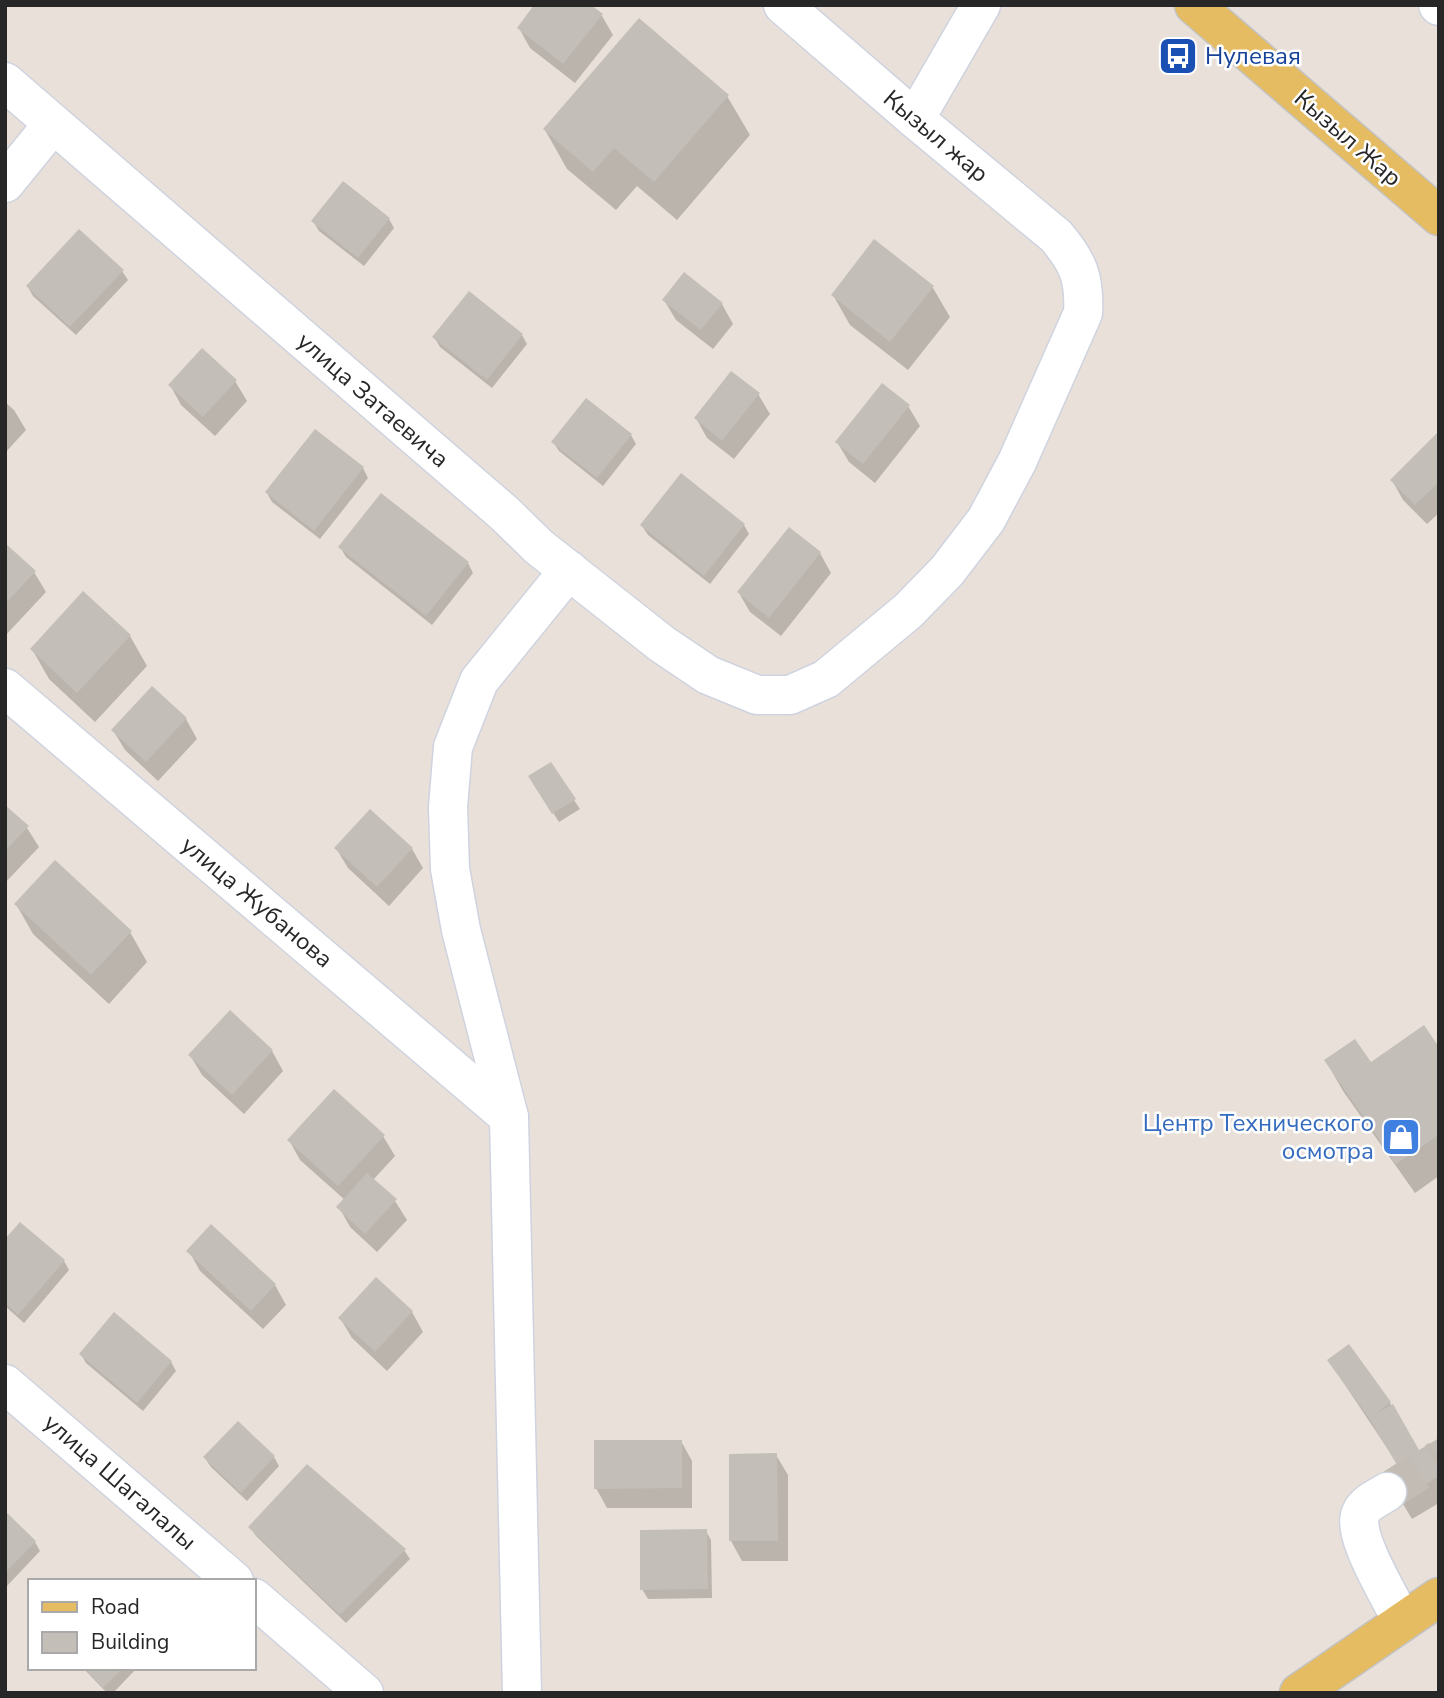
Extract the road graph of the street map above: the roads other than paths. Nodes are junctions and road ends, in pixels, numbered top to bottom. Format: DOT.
graph roads {
  1 [pos="783,5"];
  2 [pos="981,5"];
  3 [pos="1194,5"];
  4 [pos="5,82"];
  5 [pos="915,119"];
  6 [pos="53,124"];
  7 [pos="5,183"];
  8 [pos="1434,208"];
  9 [pos="569,569"];
  10 [pos="5,688"];
  11 [pos="757,695"];
  12 [pos="509,1117"];
  13 [pos="5,1384"];
  14 [pos="1387,1492"];
  15 [pos="232,1579"];
  16 [pos="1439,1597"];
  17 [pos="256,1600"];
  18 [pos="1402,1620"];
  19 [pos="364,1693"];
  20 [pos="522,1693"];
  21 [pos="1299,1693"];
  1 -- 5 [label="street, Кызыл жар"];
  2 -- 5 [label="street"];
  3 -- 8 [label="main road, Кызыл Жар"];
  4 -- 6 [label="street, улица Затаевича"];
  5 -- 11 [label="street, Кызыл жар"];
  6 -- 7 [label="street"];
  6 -- 9 [label="street, улица Затаевича"];
  9 -- 11 [label="street, улица Затаевича"];
  9 -- 12 [label="street"];
  10 -- 12 [label="street, улица Жубанова"];
  12 -- 20 [label="street"];
  13 -- 15 [label="street, улица Шагалалы"];
  14 -- 18 [label="street"];
  16 -- 18 [label="main road"];
  17 -- 19 [label="street"];
  18 -- 21 [label="main road"];
}
